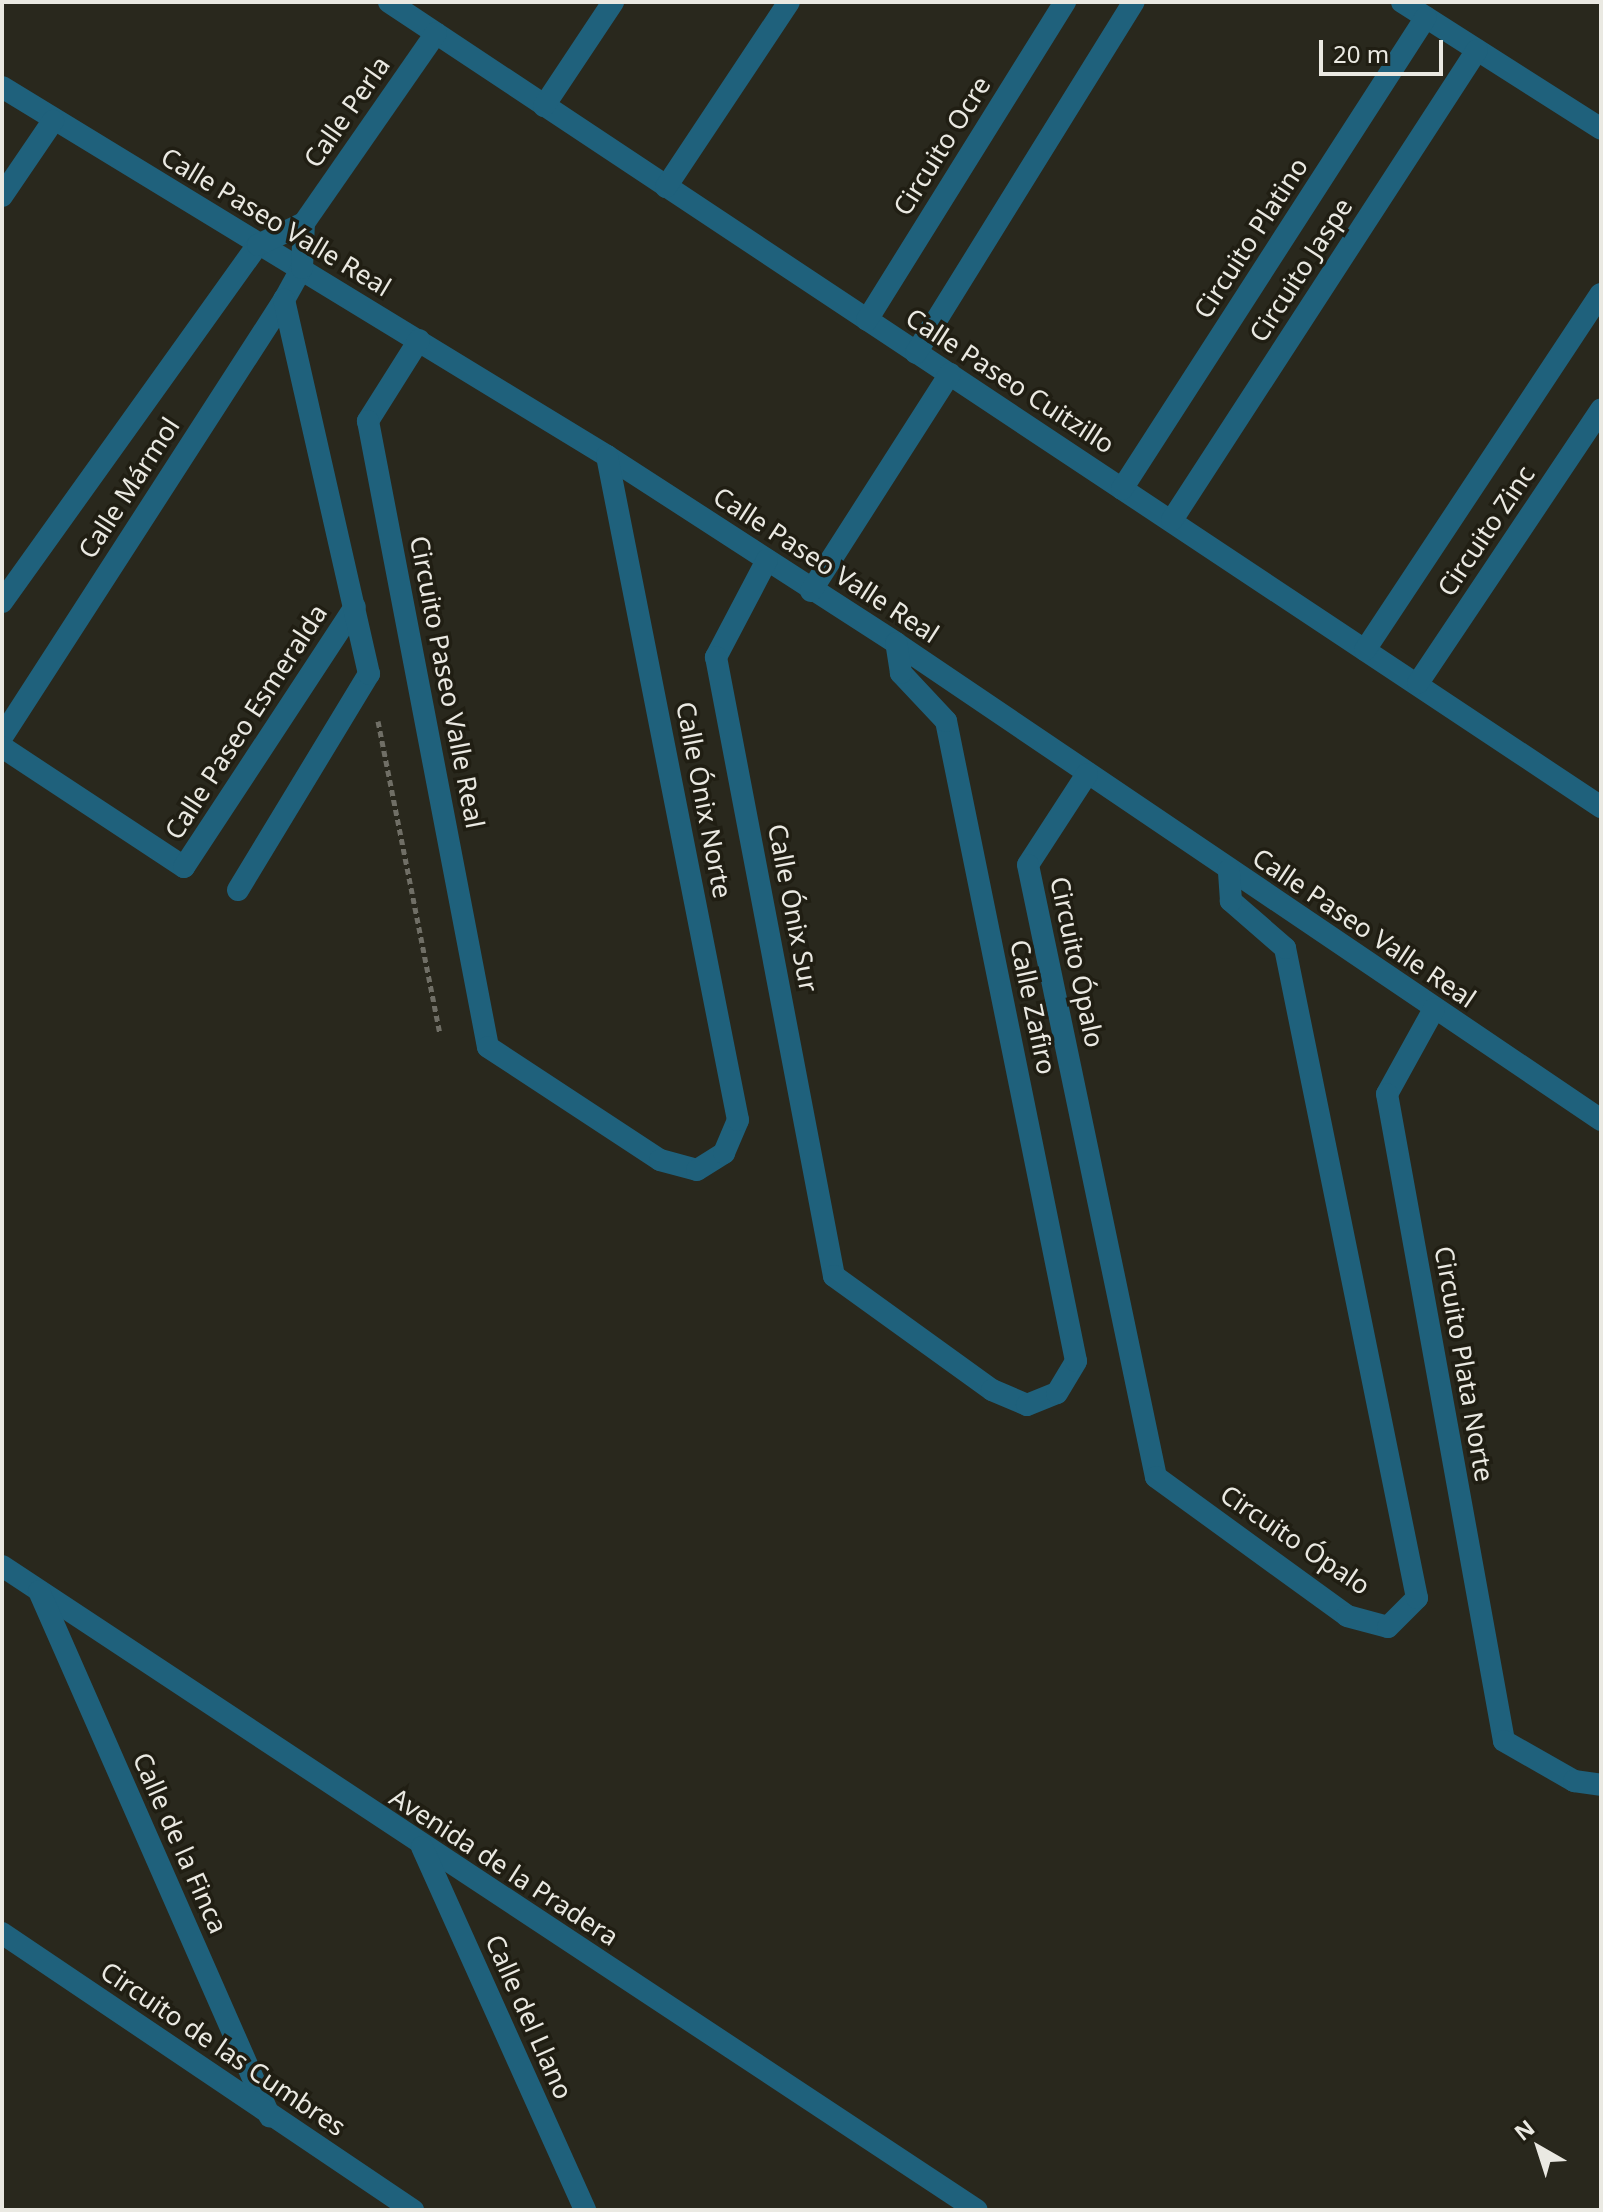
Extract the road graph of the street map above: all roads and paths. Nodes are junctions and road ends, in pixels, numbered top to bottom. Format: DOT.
graph roads {
  1 [pos="389,2"];
  2 [pos="613,2"];
  3 [pos="789,2"];
  4 [pos="1065,2"];
  5 [pos="1134,2"];
  6 [pos="1402,2"];
  7 [pos="1426,17"];
  8 [pos="436,33"];
  9 [pos="1477,50"];
  10 [pos="2,87"];
  11 [pos="544,106"];
  12 [pos="53,121"];
  13 [pos="1601,129"];
  14 [pos="666,187"];
  15 [pos="2,196"];
  16 [pos="304,223"];
  17 [pos="258,245"];
  18 [pos="302,268"];
  19 [pos="1601,294"];
  20 [pos="284,300"];
  21 [pos="867,320"];
  22 [pos="419,340"];
  23 [pos="916,353"];
  24 [pos="950,374"];
  25 [pos="1601,410"];
  26 [pos="607,456"];
  27 [pos="1122,489"];
  28 [pos="1172,520"];
  29 [pos="767,560"];
  30 [pos="811,591"];
  31 [pos="2,602"];
  32 [pos="355,607"];
  33 [pos="896,643"];
  34 [pos="1365,650"];
  35 [pos="369,674"];
  36 [pos="1418,683"];
  37 [pos="2,737"];
  38 [pos="2,747"];
  39 [pos="1087,774"];
  40 [pos="1601,807"];
  41 [pos="1229,870"];
  42 [pos="238,890"];
  43 [pos="1434,1009"];
  44 [pos="440,1033"];
  45 [pos="1601,1120"];
  46 [pos="724,1153"];
  47 [pos="1057,1393"];
  48 [pos="2,1566"];
  49 [pos="38,1590"];
  50 [pos="1601,1785"];
  51 [pos="421,1846"];
  52 [pos="2,1933"];
  53 [pos="270,2117"];
  54 [pos="413,2210"];
  55 [pos="585,2210"];
  56 [pos="977,2210"];
  1 -- 8 [label="street, Calle Paseo Cuitzillo"];
  2 -- 11 [label="street"];
  3 -- 14 [label="street"];
  4 -- 21 [label="street, Circuito Ocre"];
  5 -- 23 [label="street"];
  6 -- 7 [label="street"];
  7 -- 9 [label="street"];
  7 -- 27 [label="street, Circuito Platino"];
  8 -- 11 [label="street, Calle Paseo Cuitzillo"];
  8 -- 16 [label="street, Calle Perla"];
  9 -- 13 [label="street"];
  9 -- 28 [label="street, Circuito Jaspe"];
  10 -- 12 [label="street, Calle Paseo Valle Real"];
  11 -- 14 [label="street, Calle Paseo Cuitzillo"];
  12 -- 15 [label="street"];
  12 -- 17 [label="street, Calle Paseo Valle Real"];
  14 -- 21 [label="street, Calle Paseo Cuitzillo"];
  16 -- 17 [label="street, Calle Perla"];
  16 -- 18 [label="street"];
  17 -- 18 [label="street, Calle Paseo Valle Real"];
  17 -- 31 [label="street, Calle Mármol"];
  18 -- 20 [label="street, Calle Mármol"];
  18 -- 22 [label="street, Calle Paseo Valle Real"];
  19 -- 34 [label="street"];
  20 -- 32 [label="street"];
  20 -- 37 [label="street, Calle Mármol"];
  21 -- 23 [label="street, Calle Paseo Cuitzillo"];
  22 -- 26 [label="street, Calle Paseo Valle Real"];
  22 -- 46 [label="street, Circuito Paseo Valle Real"];
  23 -- 24 [label="street, Calle Paseo Cuitzillo"];
  24 -- 27 [label="street, Calle Paseo Cuitzillo"];
  24 -- 30 [label="street"];
  25 -- 36 [label="street, Circuito Zinc"];
  26 -- 29 [label="street, Calle Paseo Valle Real"];
  26 -- 46 [label="street, Calle Ónix Norte"];
  27 -- 28 [label="street, Calle Paseo Cuitzillo"];
  28 -- 34 [label="street, Calle Paseo Cuitzillo"];
  29 -- 30 [label="street, Calle Paseo Valle Real"];
  29 -- 47 [label="street, Calle Ónix Sur"];
  30 -- 33 [label="street, Calle Paseo Valle Real"];
  32 -- 35 [label="street"];
  32 -- 38 [label="street, Calle Paseo Esmeralda"];
  33 -- 39 [label="street, Calle Paseo Valle Real"];
  33 -- 47 [label="street, Calle Zafiro"];
  34 -- 36 [label="street, Calle Paseo Cuitzillo"];
  35 -- 42 [label="street"];
  35 -- 44 [label="path"];
  36 -- 40 [label="street, Calle Paseo Cuitzillo"];
  39 -- 41 [label="street, Calle Paseo Valle Real"];
  39 -- 41 [label="street, Circuito Ópalo"];
  41 -- 43 [label="street, Calle Paseo Valle Real"];
  43 -- 45 [label="street, Calle Paseo Valle Real"];
  43 -- 50 [label="street, Circuito Plata Norte"];
  48 -- 49 [label="street, Avenida de la Pradera"];
  49 -- 51 [label="street, Avenida de la Pradera"];
  49 -- 53 [label="street, Calle de la Finca"];
  51 -- 55 [label="street, Calle del Llano"];
  51 -- 56 [label="street, Avenida de la Pradera"];
  52 -- 53 [label="street, Circuito de las Cumbres"];
  53 -- 54 [label="street, Circuito de las Cumbres"];
}
